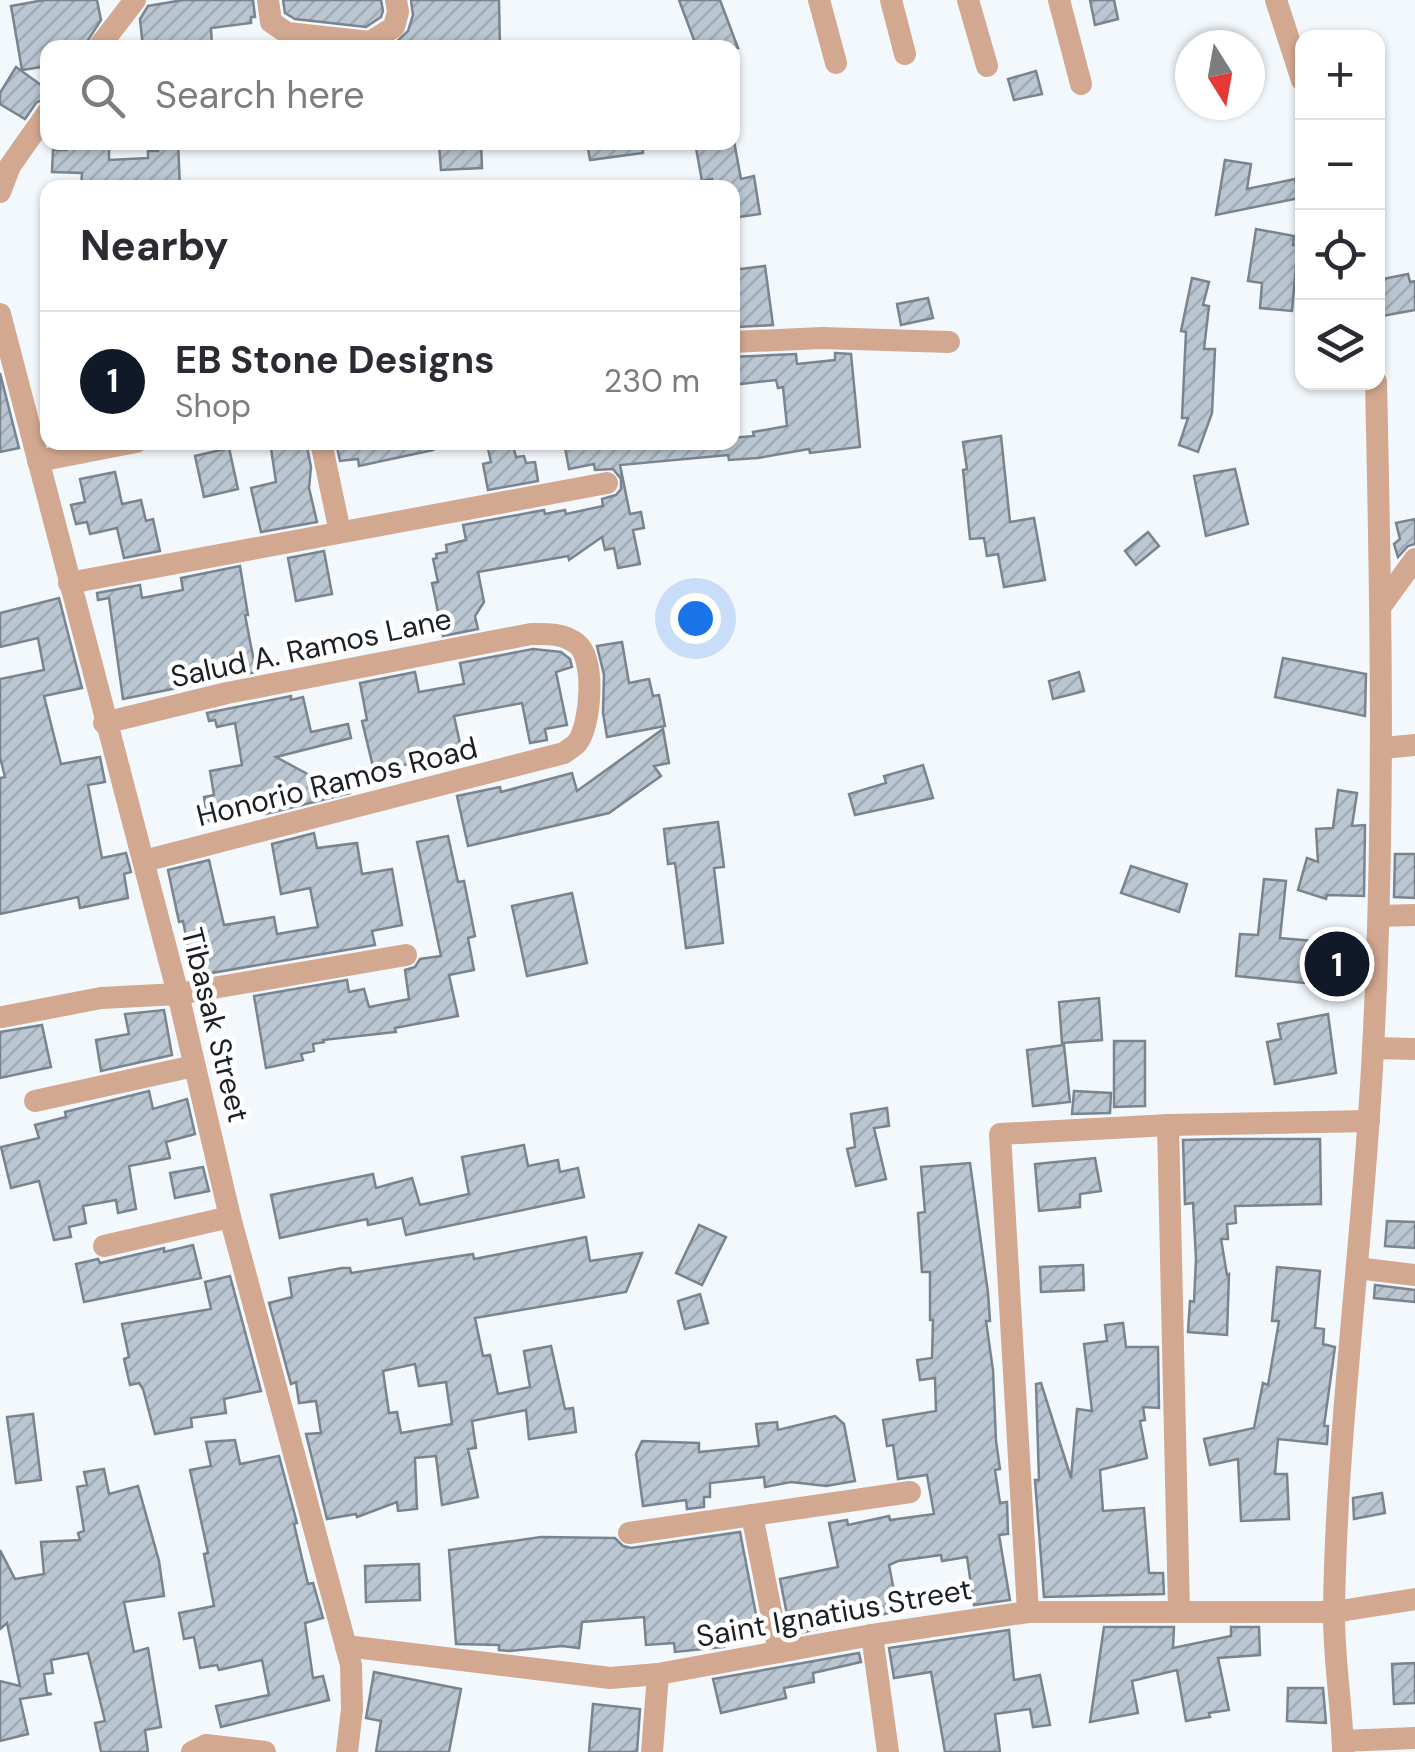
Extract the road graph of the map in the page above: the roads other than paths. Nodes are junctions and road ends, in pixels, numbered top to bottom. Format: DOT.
graph roads {
  1 [pos="135,0"];
  2 [pos="268,0"];
  3 [pos="396,0"];
  4 [pos="819,0"];
  5 [pos="891,0"];
  6 [pos="968,0"];
  7 [pos="1058,0"];
  8 [pos="1276,0"];
  9 [pos="104,40"];
  10 [pos="352,40"];
  11 [pos="373,40"];
  12 [pos="905,54"];
  13 [pos="1295,58"];
  14 [pos="836,63"];
  15 [pos="987,66"];
  16 [pos="1081,84"];
  17 [pos="40,123"];
  18 [pos="0,192"];
  19 [pos="0,314"];
  20 [pos="740,342"];
  21 [pos="948,342"];
  22 [pos="4,347"];
  23 [pos="1376,390"];
  24 [pos="97,450"];
  25 [pos="323,450"];
  26 [pos="38,462"];
  27 [pos="607,483"];
  28 [pos="340,532"];
  29 [pos="1415,559"];
  30 [pos="68,583"];
  31 [pos="1381,606"];
  32 [pos="104,722"];
  33 [pos="1415,745"];
  34 [pos="1383,748"];
  35 [pos="544,759"];
  36 [pos="144,862"];
  37 [pos="1415,914"];
  38 [pos="1379,916"];
  39 [pos="406,955"];
  40 [pos="178,994"];
  41 [pos="2,1017"];
  42 [pos="1374,1048"];
  43 [pos="1415,1049"];
  44 [pos="194,1066"];
  45 [pos="35,1100"];
  46 [pos="1369,1121"];
  47 [pos="1168,1125"];
  48 [pos="230,1217"];
  49 [pos="104,1246"];
  50 [pos="1357,1268"];
  51 [pos="1415,1275"];
  52 [pos="910,1492"];
  53 [pos="752,1515"];
  54 [pos="628,1533"];
  55 [pos="1415,1600"];
  56 [pos="1028,1612"];
  57 [pos="1179,1612"];
  58 [pos="1334,1612"];
  59 [pos="872,1635"];
  60 [pos="346,1646"];
  61 [pos="779,1652"];
  62 [pos="658,1674"];
  63 [pos="1415,1738"];
  64 [pos="1343,1747"];
  65 [pos="192,1752"];
  66 [pos="265,1752"];
  67 [pos="347,1752"];
  68 [pos="652,1752"];
  69 [pos="888,1752"];
  1 -- 9 [label="street"];
  2 -- 10 [label="street"];
  3 -- 11 [label="street"];
  4 -- 14 [label="street"];
  5 -- 12 [label="street"];
  6 -- 15 [label="street"];
  7 -- 16 [label="street"];
  8 -- 13 [label="street"];
  17 -- 18 [label="street"];
  19 -- 22 [label="street, Tibasak Street"];
  20 -- 21 [label="street"];
  22 -- 26 [label="street, Tibasak Street"];
  23 -- 31 [label="street"];
  24 -- 26 [label="street"];
  25 -- 28 [label="street"];
  26 -- 30 [label="street, Tibasak Street"];
  27 -- 28 [label="street"];
  28 -- 30 [label="street"];
  29 -- 31 [label="street"];
  30 -- 32 [label="street, Tibasak Street"];
  31 -- 34 [label="street"];
  32 -- 35 [label="street, Salud A. Ramos Lane"];
  32 -- 36 [label="street, Tibasak Street"];
  33 -- 34 [label="street"];
  34 -- 38 [label="street"];
  35 -- 36 [label="street, Honorio Ramos Road"];
  36 -- 40 [label="street, Tibasak Street"];
  37 -- 38 [label="street"];
  38 -- 42 [label="street"];
  39 -- 40 [label="street"];
  40 -- 41 [label="street"];
  40 -- 44 [label="street, Tibasak Street"];
  42 -- 43 [label="street"];
  42 -- 46 [label="street"];
  44 -- 45 [label="street"];
  44 -- 48 [label="street, Tibasak Street"];
  46 -- 47 [label="street"];
  46 -- 50 [label="street"];
  47 -- 56 [label="street"];
  47 -- 57 [label="street"];
  48 -- 49 [label="street"];
  48 -- 60 [label="street, Tibasak Street"];
  50 -- 51 [label="street"];
  50 -- 58 [label="street"];
  52 -- 53 [label="street"];
  53 -- 54 [label="street"];
  53 -- 61 [label="street"];
  55 -- 58 [label="street, Saint Ignatius Street"];
  56 -- 57 [label="street, Saint Ignatius Street"];
  56 -- 59 [label="street, Saint Ignatius Street"];
  57 -- 58 [label="street, Saint Ignatius Street"];
  58 -- 64 [label="street"];
  59 -- 61 [label="street, Saint Ignatius Street"];
  59 -- 69 [label="street"];
  60 -- 62 [label="street, Saint Ignatius Street"];
  60 -- 67 [label="street, Tibasak Street"];
  61 -- 62 [label="street, Saint Ignatius Street"];
  62 -- 68 [label="street"];
  63 -- 64 [label="street"];
  65 -- 66 [label="street"];
}
